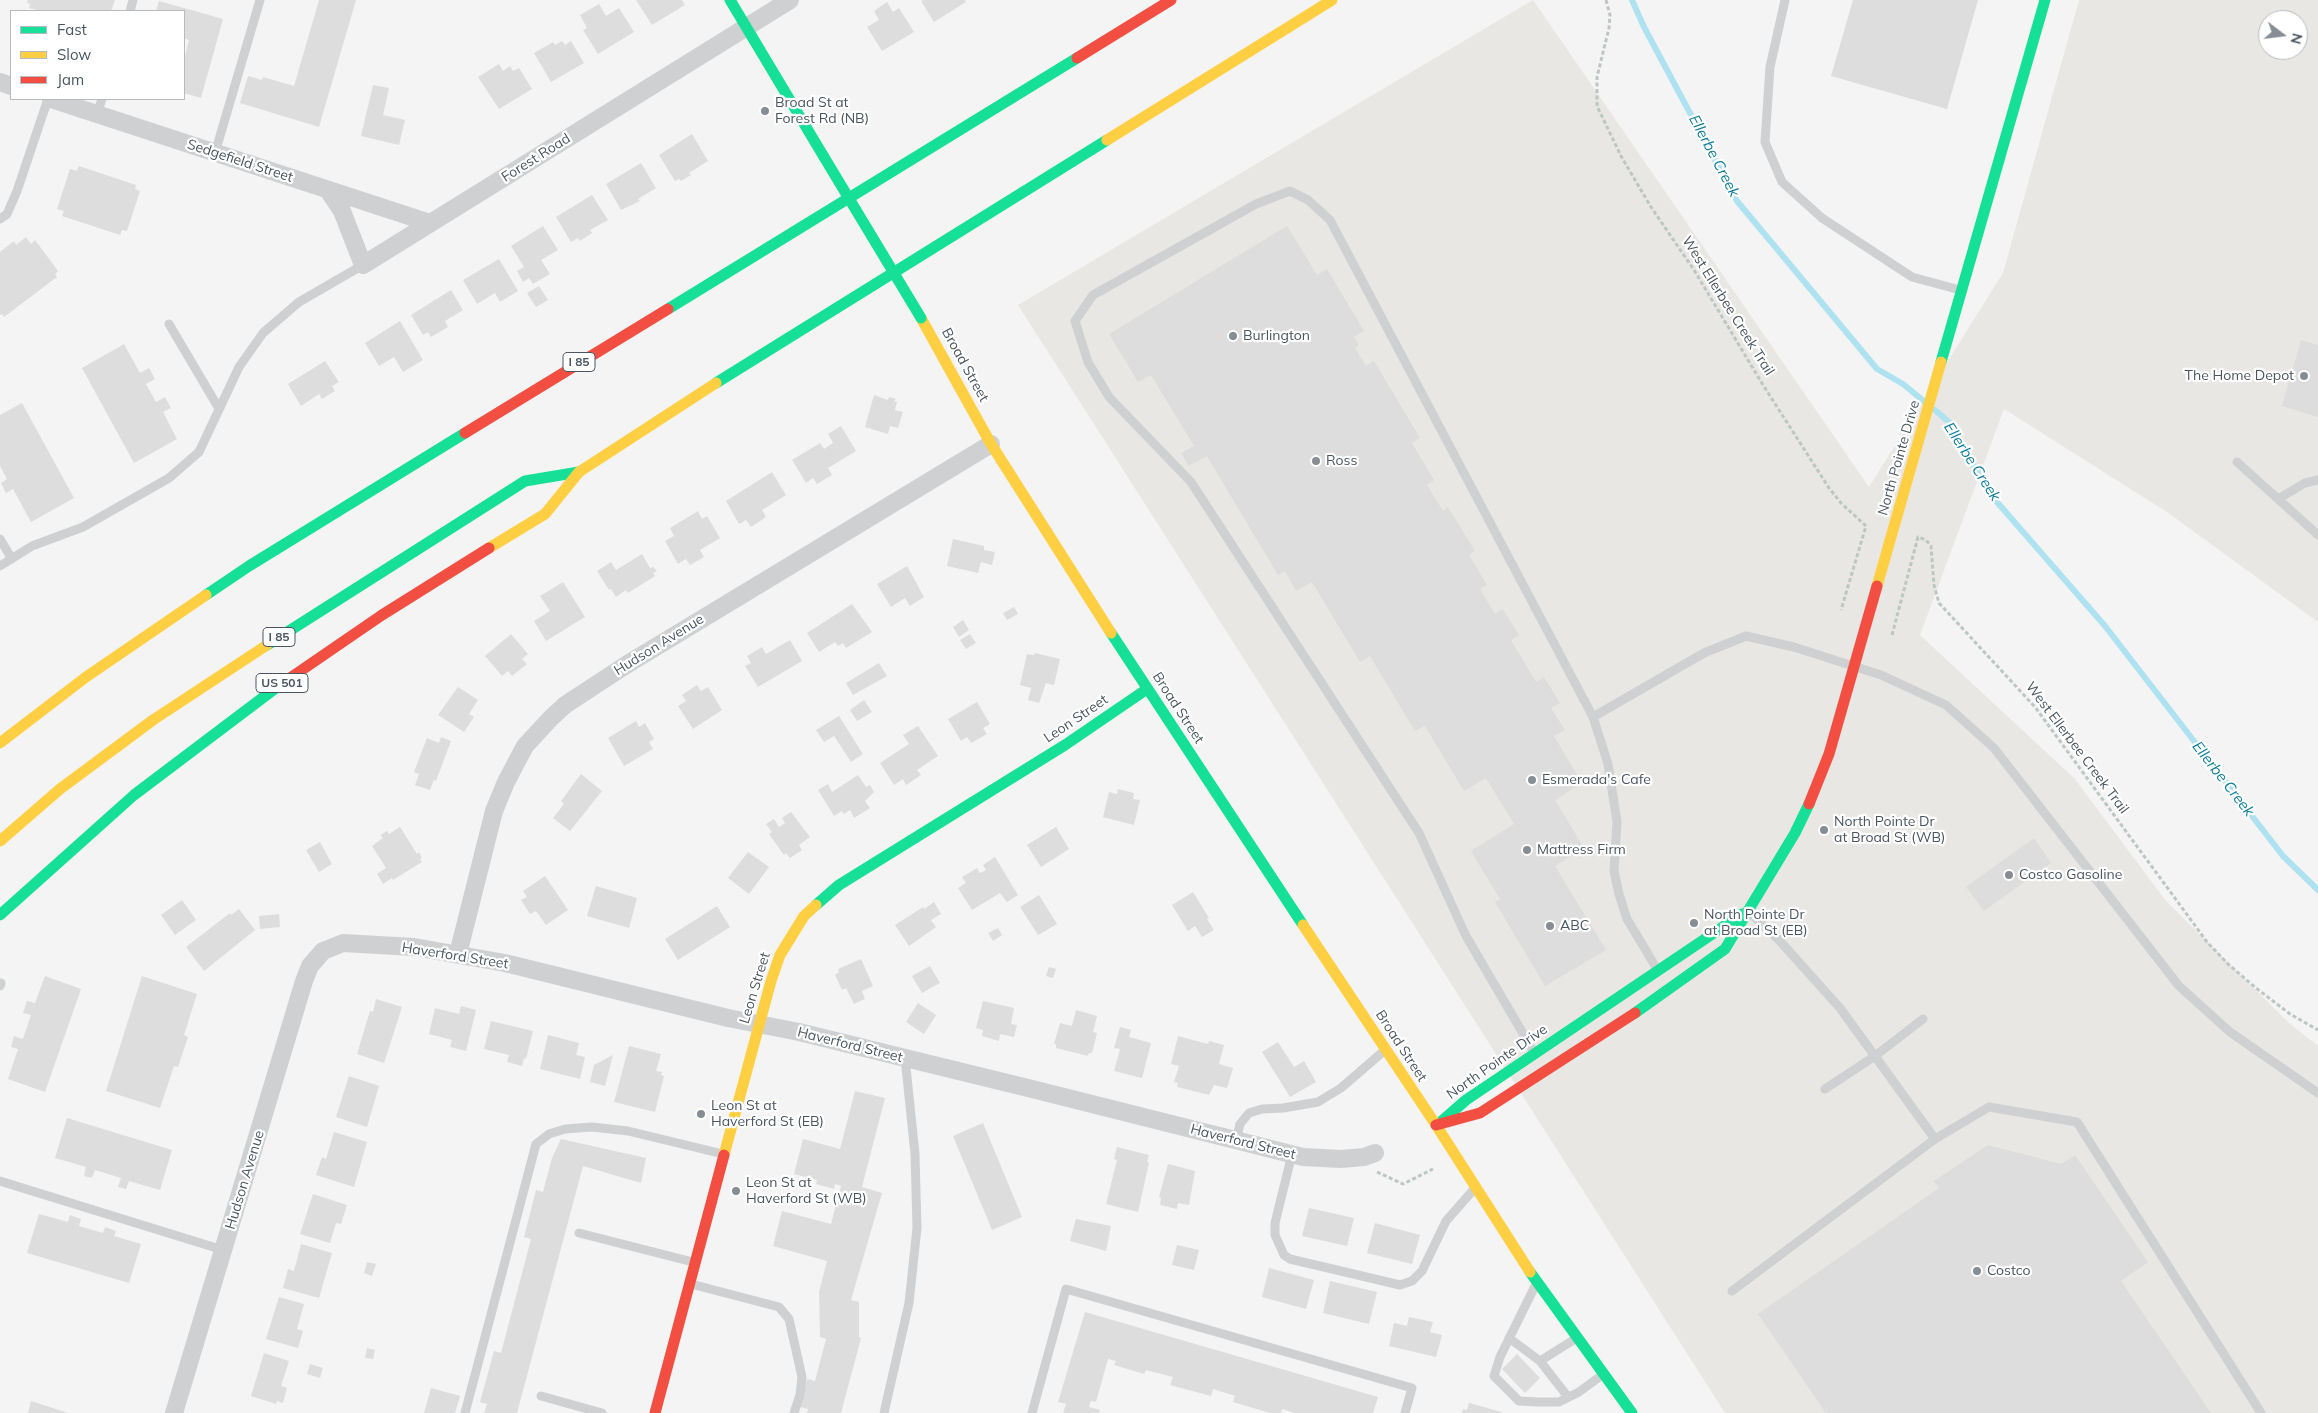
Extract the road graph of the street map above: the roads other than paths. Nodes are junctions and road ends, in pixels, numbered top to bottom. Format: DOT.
graph roads {
  1 [pos="260,0"];
  2 [pos="730,0"];
  3 [pos="790,0"];
  4 [pos="1171,0"];
  5 [pos="1332,0"];
  6 [pos="1785,0"];
  7 [pos="2045,0"];
  8 [pos="746,27"];
  9 [pos="50,100"];
  10 [pos="57,100"];
  11 [pos="99,106"];
  12 [pos="215,153"];
  13 [pos="328,190"];
  14 [pos="0,219"];
  15 [pos="430,223"];
  16 [pos="363,265"];
  17 [pos="1962,290"];
  18 [pos="169,324"];
  19 [pos="218,407"];
  20 [pos="991,444"];
  21 [pos="2237,462"];
  22 [pos="579,472"];
  23 [pos="2318,480"];
  24 [pos="2278,499"];
  25 [pos="2318,535"];
  26 [pos="0,540"];
  27 [pos="12,559"];
  28 [pos="0,566"];
  29 [pos="1854,666"];
  30 [pos="1147,689"];
  31 [pos="1593,717"];
  32 [pos="0,743"];
  33 [pos="0,841"];
  34 [pos="1747,910"];
  35 [pos="0,915"];
  36 [pos="324,951"];
  37 [pos="458,954"];
  38 [pos="1659,971"];
  39 [pos="1923,1019"];
  40 [pos="760,1024"];
  41 [pos="1386,1050"];
  42 [pos="1535,1055"];
  43 [pos="1875,1056"];
  44 [pos="905,1058"];
  45 [pos="1824,1089"];
  46 [pos="2318,1093"];
  47 [pos="1436,1126"];
  48 [pos="1935,1139"];
  49 [pos="1236,1140"];
  50 [pos="725,1154"];
  51 [pos="1292,1154"];
  52 [pos="1370,1155"];
  53 [pos="0,1181"];
  54 [pos="1475,1188"];
  55 [pos="579,1233"];
  56 [pos="223,1250"];
  57 [pos="696,1263"];
  58 [pos="1537,1282"];
  59 [pos="690,1284"];
  60 [pos="1732,1290"];
  61 [pos="1577,1337"];
  62 [pos="1509,1338"];
  63 [pos="1540,1361"];
  64 [pos="1604,1374"];
  65 [pos="541,1396"];
  66 [pos="1568,1398"];
  67 [pos="174,1413"];
  68 [pos="465,1413"];
  69 [pos="602,1413"];
  70 [pos="655,1413"];
  71 [pos="794,1413"];
  72 [pos="884,1413"];
  73 [pos="1032,1413"];
  74 [pos="1405,1413"];
  75 [pos="1632,1413"];
  76 [pos="2260,1413"];
  1 -- 12 [label="lane"];
  2 -- 8 [label="main road, Broad Street"];
  3 -- 8 [label="street, Forest Road"];
  4 -- 32 [label="main road, I 85"];
  5 -- 22 [label="main road, I 85"];
  6 -- 17 [label="lane"];
  7 -- 17 [label="main road, North Pointe Drive"];
  8 -- 15 [label="street, Forest Road"];
  8 -- 20 [label="main road, Broad Street, bridge"];
  9 -- 14 [label="lane"];
  10 -- 11 [label="street, Sedgefield Street"];
  11 -- 12 [label="street, Sedgefield Street"];
  12 -- 13 [label="street, Sedgefield Street"];
  13 -- 15 [label="street, Sedgefield Street"];
  13 -- 16 [label="street"];
  15 -- 16 [label="street, Forest Road"];
  16 -- 19 [label="lane, Forest Road"];
  17 -- 29 [label="main road, North Pointe Drive"];
  18 -- 19 [label="lane"];
  19 -- 27 [label="lane, Forest Road"];
  20 -- 30 [label="main road, Broad Street"];
  20 -- 37 [label="street, Hudson Avenue"];
  21 -- 24 [label="lane"];
  22 -- 33 [label="main road, I 85"];
  22 -- 35 [label="main road, US 501"];
  23 -- 24 [label="lane"];
  24 -- 25 [label="lane"];
  26 -- 27 [label="lane"];
  27 -- 28 [label="lane, Forest Road"];
  29 -- 31 [label="lane"];
  29 -- 34 [label="main road, North Pointe Drive"];
  29 -- 46 [label="lane"];
  30 -- 40 [label="main road, Leon Street"];
  30 -- 41 [label="main road, Broad Street"];
  31 -- 38 [label="lane"];
  31 -- 42 [label="lane"];
  34 -- 38 [label="main road, North Pointe Drive"];
  34 -- 43 [label="lane"];
  34 -- 47 [label="main road, North Pointe Drive"];
  36 -- 37 [label="street, Haverford Street"];
  36 -- 56 [label="street, Hudson Avenue"];
  37 -- 40 [label="street, Haverford Street"];
  38 -- 42 [label="main road, North Pointe Drive"];
  39 -- 43 [label="lane"];
  40 -- 44 [label="street, Haverford Street"];
  40 -- 50 [label="main road, Leon Street"];
  41 -- 47 [label="main road, Broad Street"];
  41 -- 49 [label="lane"];
  42 -- 47 [label="main road, North Pointe Drive"];
  43 -- 45 [label="lane"];
  43 -- 48 [label="lane"];
  44 -- 49 [label="street, Haverford Street"];
  44 -- 72 [label="lane"];
  47 -- 54 [label="main road, Broad Street"];
  48 -- 60 [label="lane"];
  48 -- 76 [label="lane"];
  49 -- 51 [label="street, Haverford Street"];
  50 -- 57 [label="main road, Leon Street"];
  50 -- 68 [label="lane"];
  51 -- 52 [label="street, Haverford Street"];
  51 -- 54 [label="lane"];
  53 -- 56 [label="lane"];
  54 -- 58 [label="main road, Broad Street"];
  55 -- 57 [label="lane"];
  56 -- 67 [label="street, Hudson Avenue"];
  57 -- 59 [label="main road, Leon Street"];
  58 -- 61 [label="main road, Broad Street"];
  58 -- 62 [label="lane"];
  59 -- 70 [label="main road, Leon Street"];
  59 -- 71 [label="lane"];
  61 -- 63 [label="lane"];
  61 -- 64 [label="main road, Broad Street"];
  62 -- 63 [label="lane"];
  62 -- 66 [label="lane"];
  63 -- 66 [label="lane"];
  64 -- 66 [label="lane"];
  64 -- 75 [label="main road, Broad Street"];
  65 -- 69 [label="lane"];
  73 -- 74 [label="lane"];
}
